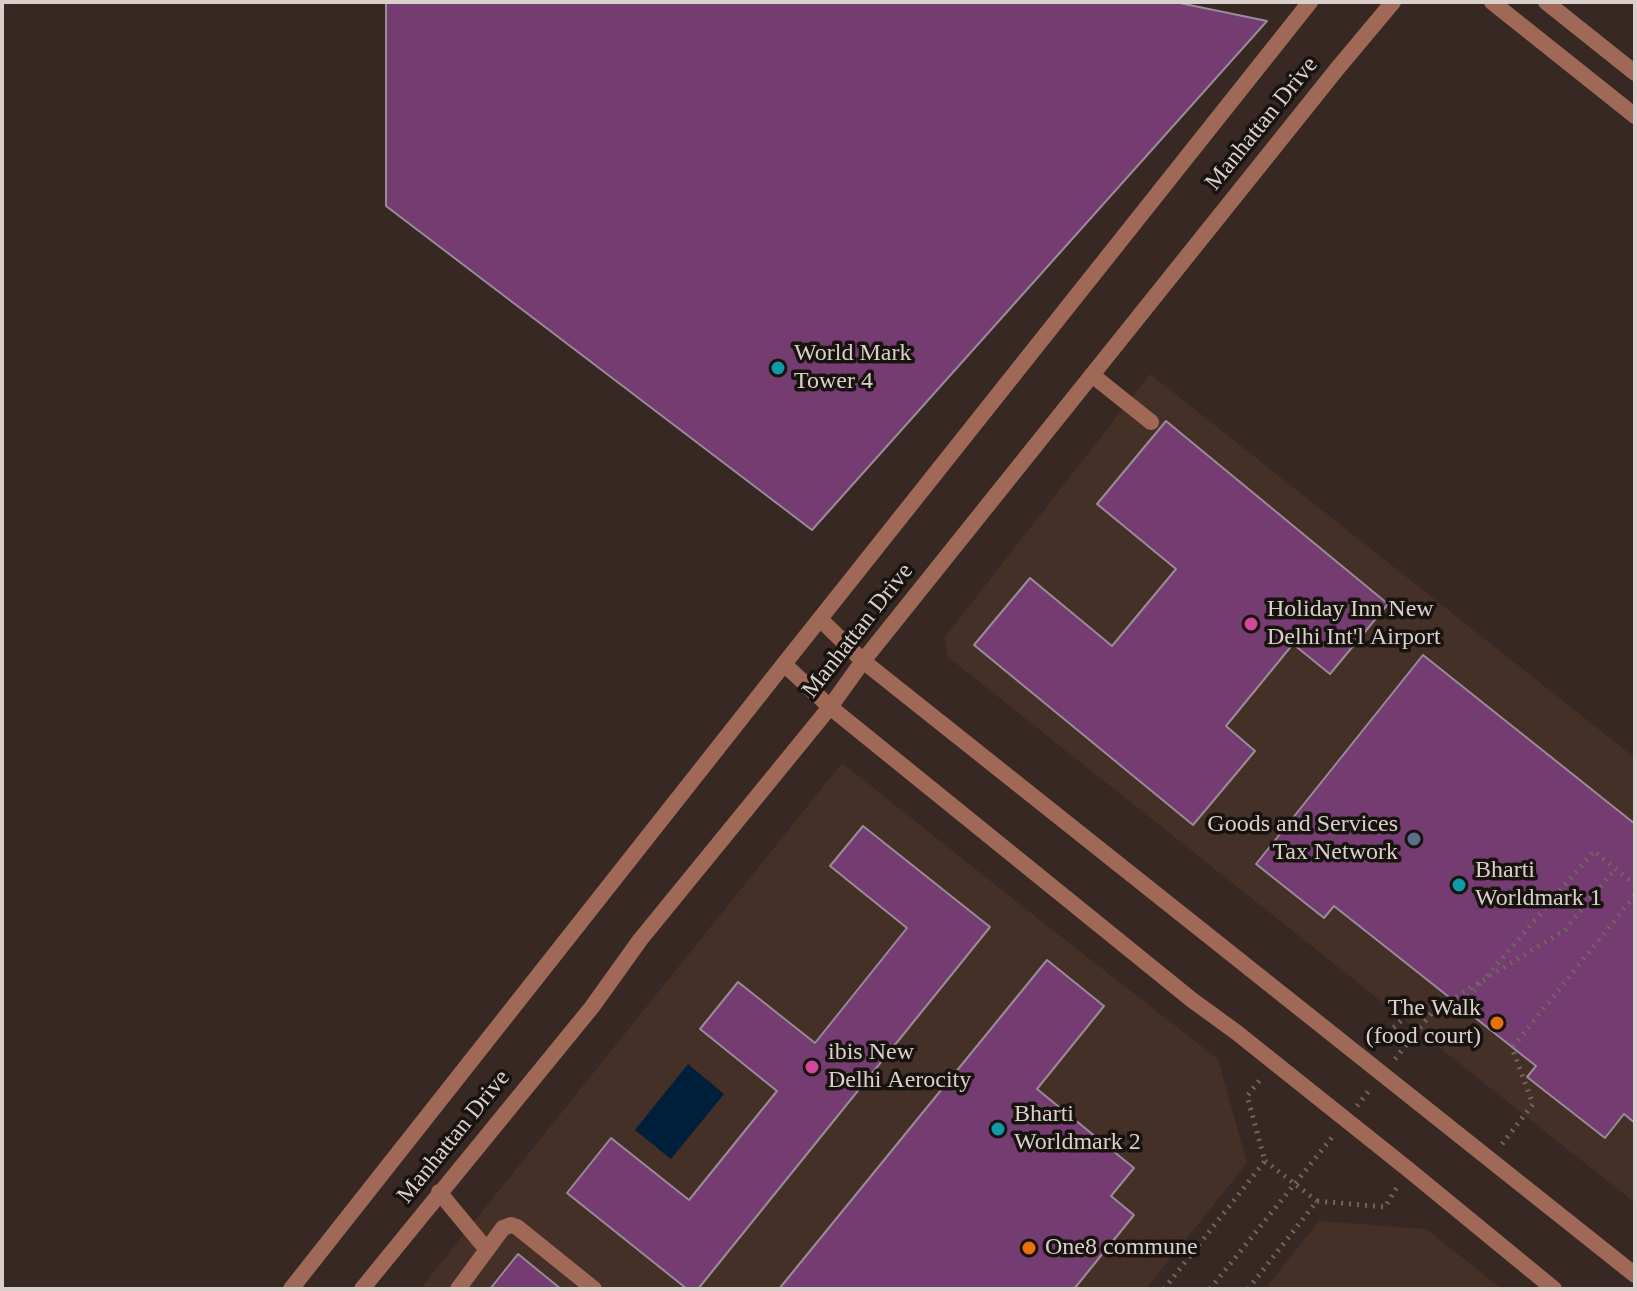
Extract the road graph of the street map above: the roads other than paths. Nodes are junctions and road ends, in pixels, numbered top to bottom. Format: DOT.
graph roads {
  1 [pos="1310,2"];
  2 [pos="1393,2"];
  3 [pos="1492,2"];
  4 [pos="1546,2"];
  5 [pos="1635,73"];
  6 [pos="1635,116"];
  7 [pos="1092,375"];
  8 [pos="1151,422"];
  9 [pos="820,619"];
  10 [pos="863,661"];
  11 [pos="784,664"];
  12 [pos="830,707"];
  13 [pos="439,1192"];
  14 [pos="487,1250"];
  15 [pos="1635,1275"];
  16 [pos="291,1289"];
  17 [pos="362,1289"];
  18 [pos="458,1289"];
  19 [pos="594,1289"];
  20 [pos="1554,1289"];
  1 -- 9 [label="street, Manhattan Drive"];
  2 -- 7 [label="street, Manhattan Drive"];
  3 -- 6 [label="street"];
  4 -- 5 [label="street"];
  7 -- 8 [label="street"];
  7 -- 10 [label="street, Manhattan Drive"];
  9 -- 10 [label="street"];
  9 -- 11 [label="street, Manhattan Drive"];
  10 -- 12 [label="street, Manhattan Drive"];
  10 -- 15 [label="street"];
  11 -- 12 [label="street"];
  11 -- 16 [label="street, Manhattan Drive"];
  12 -- 13 [label="street, Manhattan Drive"];
  12 -- 20 [label="street"];
  13 -- 14 [label="street"];
  13 -- 17 [label="street, Manhattan Drive"];
  14 -- 18 [label="street"];
  14 -- 19 [label="street"];
}
